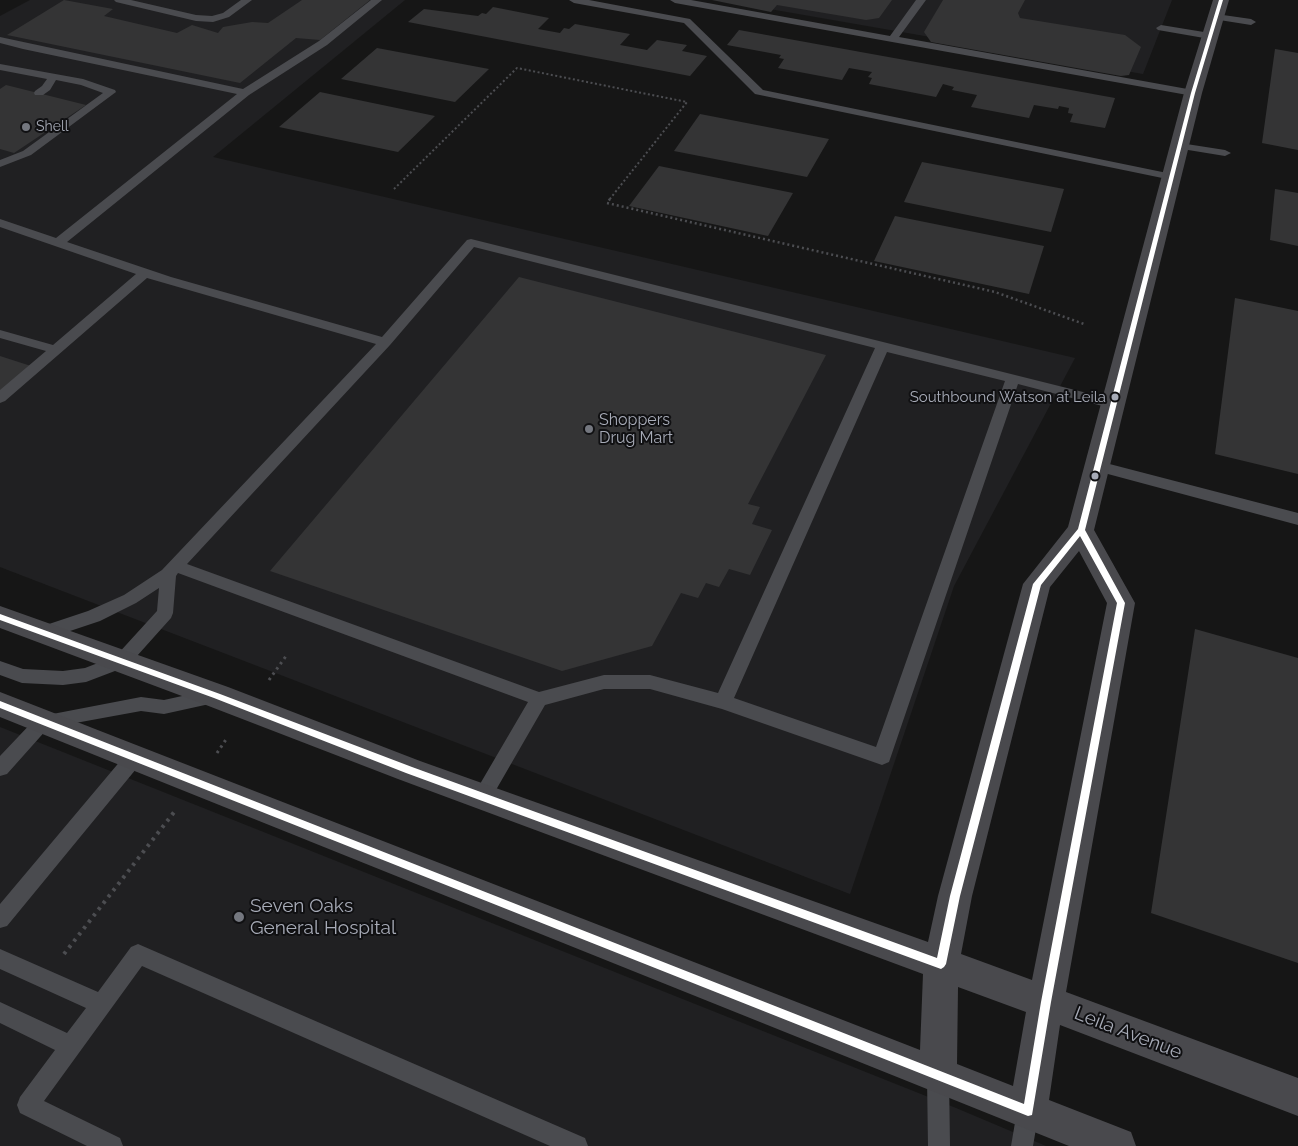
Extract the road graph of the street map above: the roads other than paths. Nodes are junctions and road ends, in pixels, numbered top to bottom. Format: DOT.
graph roads {
  1 [pos="119,0"];
  2 [pos="246,0"];
  3 [pos="378,0"];
  4 [pos="574,0"];
  5 [pos="675,0"];
  6 [pos="921,0"];
  7 [pos="1215,18"];
  8 [pos="1251,22"];
  9 [pos="1161,28"];
  10 [pos="893,39"];
  11 [pos="0,40"];
  12 [pos="0,67"];
  13 [pos="54,77"];
  14 [pos="39,93"];
  15 [pos="245,93"];
  16 [pos="1193,93"];
  17 [pos="1180,146"];
  18 [pos="1225,153"];
  19 [pos="0,164"];
  20 [pos="1172,177"];
  21 [pos="0,223"];
  22 [pos="58,243"];
  23 [pos="145,273"];
  24 [pos="0,334"];
  25 [pos="385,342"];
  26 [pos="883,346"];
  27 [pos="56,350"];
  28 [pos="1013,378"];
  29 [pos="0,398"];
  30 [pos="1114,404"];
  31 [pos="1098,466"];
  32 [pos="1298,518"];
  33 [pos="1081,530"];
  34 [pos="172,570"];
  35 [pos="0,616"];
  36 [pos="43,633"];
  37 [pos="122,661"];
  38 [pos="0,668"];
  39 [pos="217,696"];
  40 [pos="539,699"];
  41 [pos="723,702"];
  42 [pos="0,704"];
  43 [pos="43,722"];
  44 [pos="134,758"];
  45 [pos="0,768"];
  46 [pos="482,796"];
  47 [pos="0,919"];
  48 [pos="0,959"];
  49 [pos="941,964"];
  50 [pos="1046,1002"];
  51 [pos="102,1004"];
  52 [pos="0,1012"];
  53 [pos="72,1046"];
  54 [pos="938,1076"];
  55 [pos="1298,1097"];
  56 [pos="1025,1129"];
  57 [pos="112,1146"];
  58 [pos="577,1146"];
  59 [pos="939,1146"];
  60 [pos="1117,1146"];
  1 -- 2 [label="lane"];
  3 -- 15 [label="lane"];
  4 -- 20 [label="lane"];
  5 -- 10 [label="lane"];
  6 -- 10 [label="lane"];
  7 -- 8 [label="lane"];
  7 -- 9 [label="lane"];
  7 -- 16 [label="street"];
  10 -- 16 [label="lane"];
  11 -- 15 [label="lane"];
  12 -- 13 [label="lane"];
  13 -- 14 [label="lane"];
  13 -- 19 [label="lane"];
  15 -- 22 [label="lane"];
  16 -- 17 [label="street"];
  17 -- 18 [label="lane"];
  17 -- 20 [label="street"];
  20 -- 30 [label="street"];
  21 -- 22 [label="lane"];
  22 -- 23 [label="lane"];
  23 -- 25 [label="lane"];
  23 -- 27 [label="lane"];
  24 -- 27 [label="lane"];
  25 -- 26 [label="lane"];
  25 -- 34 [label="lane"];
  26 -- 28 [label="lane"];
  26 -- 41 [label="lane"];
  27 -- 29 [label="lane"];
  28 -- 30 [label="lane"];
  28 -- 41 [label="lane"];
  30 -- 31 [label="street"];
  31 -- 32 [label="lane"];
  31 -- 33 [label="street"];
  33 -- 49 [label="street"];
  33 -- 50 [label="street"];
  34 -- 36 [label="lane"];
  34 -- 37 [label="lane"];
  34 -- 40 [label="lane"];
  35 -- 36 [label="street, Leila Avenue"];
  36 -- 37 [label="street, Leila Avenue"];
  37 -- 38 [label="lane"];
  37 -- 39 [label="street, Leila Avenue"];
  39 -- 43 [label="lane"];
  39 -- 46 [label="street, Leila Avenue"];
  40 -- 41 [label="lane"];
  40 -- 46 [label="lane"];
  42 -- 43 [label="street"];
  43 -- 44 [label="street"];
  43 -- 45 [label="lane"];
  44 -- 47 [label="lane"];
  44 -- 54 [label="street"];
  46 -- 49 [label="street, Leila Avenue"];
  48 -- 51 [label="lane"];
  49 -- 50 [label="street, Leila Avenue"];
  49 -- 54 [label="street"];
  50 -- 55 [label="street, Leila Avenue"];
  50 -- 56 [label="street"];
  51 -- 53 [label="lane"];
  51 -- 58 [label="lane"];
  52 -- 53 [label="lane"];
  53 -- 57 [label="lane"];
  54 -- 56 [label="street"];
  54 -- 59 [label="lane"];
  56 -- 60 [label="street"];
}
